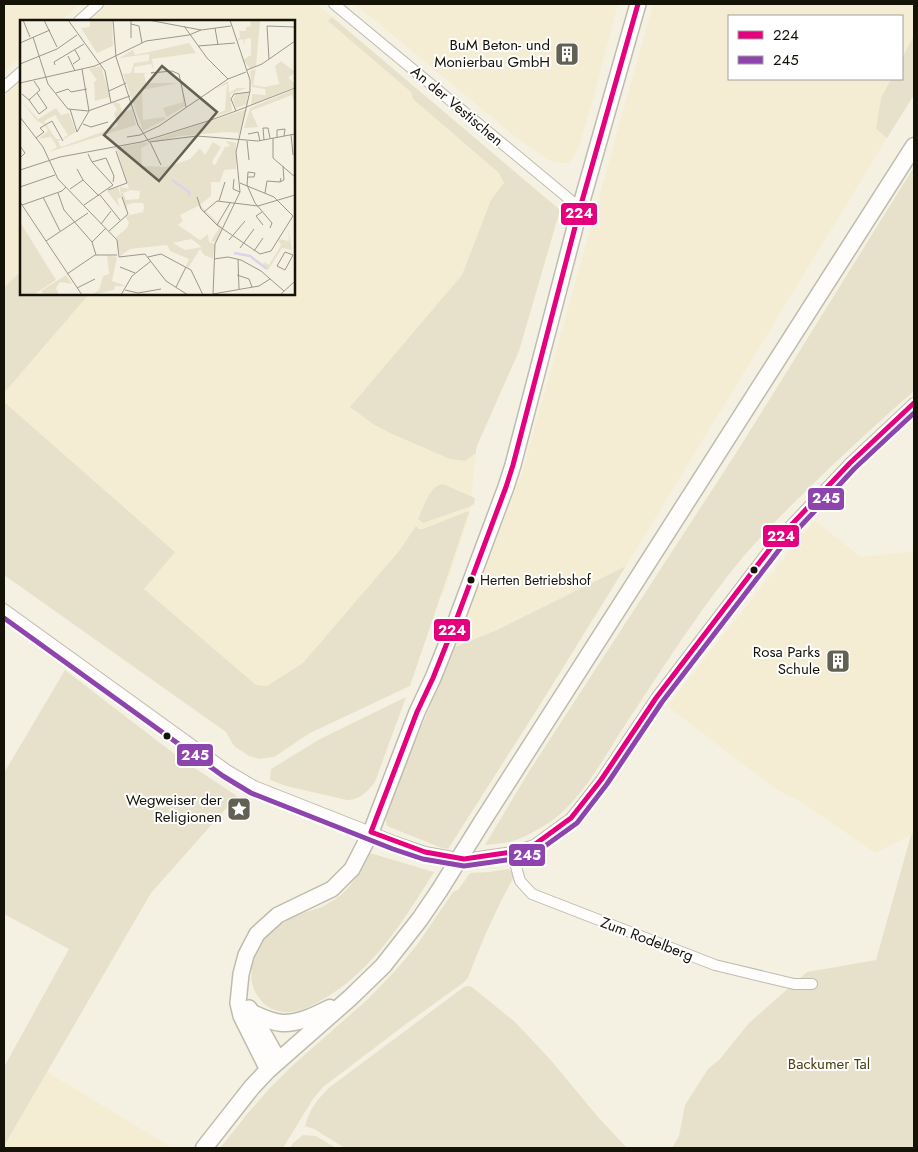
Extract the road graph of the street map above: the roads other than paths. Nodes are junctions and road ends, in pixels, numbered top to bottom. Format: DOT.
graph roads {
  1 [pos="98,4"];
  2 [pos="334,4"];
  3 [pos="638,4"];
  4 [pos="79,20"];
  5 [pos="20,73"];
  6 [pos="4,87"];
  7 [pos="914,146"];
  8 [pos="580,208"];
  9 [pos="914,403"];
  10 [pos="4,609"];
  11 [pos="371,832"];
  12 [pos="512,852"];
  13 [pos="812,984"];
  14 [pos="239,990"];
  15 [pos="350,998"];
  16 [pos="252,1013"];
  17 [pos="273,1065"];
  18 [pos="204,1148"];
  1 -- 4 [label="street"];
  2 -- 8 [label="street, An der Vestischen"];
  3 -- 8 [label="street"];
  5 -- 6 [label="street"];
  7 -- 15 [label="main road, bridge"];
  8 -- 11 [label="street"];
  9 -- 12 [label="street"];
  10 -- 11 [label="street"];
  11 -- 12 [label="street"];
  11 -- 14 [label="street"];
  12 -- 13 [label="street, Zum Rodelberg"];
  14 -- 16 [label="street"];
  14 -- 17 [label="street"];
  15 -- 16 [label="main road"];
  15 -- 17 [label="main road"];
  16 -- 17 [label="street"];
  17 -- 18 [label="main road"];
}
